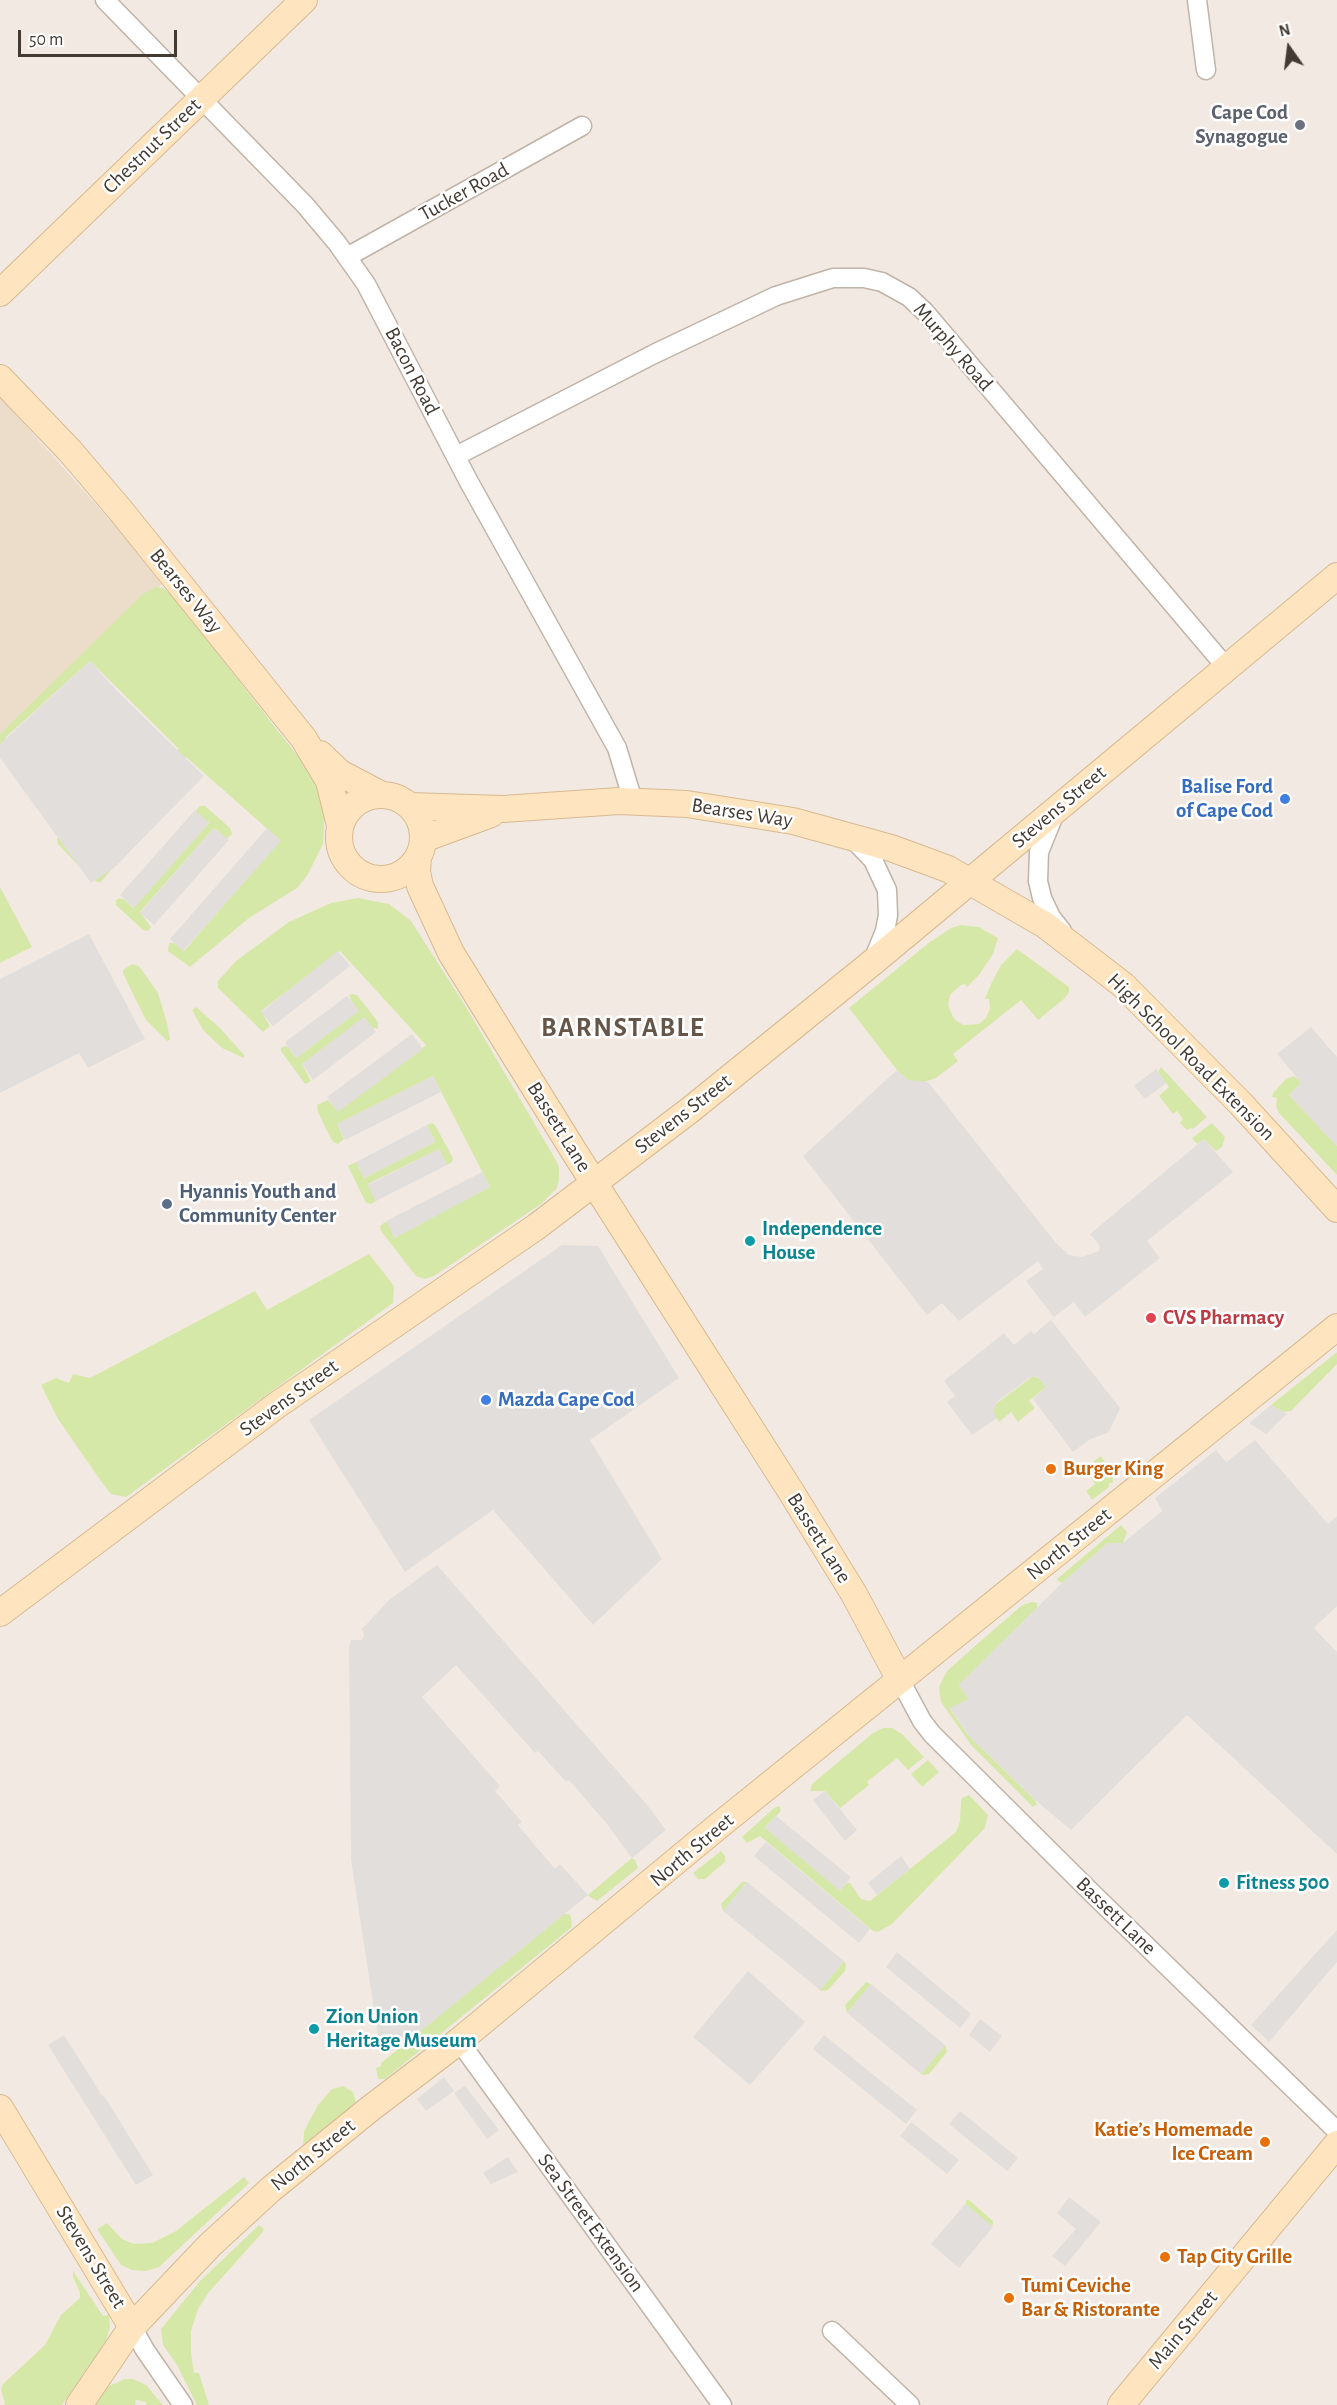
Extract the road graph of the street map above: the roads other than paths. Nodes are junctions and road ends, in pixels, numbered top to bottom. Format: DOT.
graph roads {
  1 [pos="105,0"];
  2 [pos="304,0"];
  3 [pos="1197,0"];
  4 [pos="1206,70"];
  5 [pos="201,99"];
  6 [pos="582,126"];
  7 [pos="347,257"];
  8 [pos="0,293"];
  9 [pos="0,378"];
  10 [pos="456,456"];
  11 [pos="1337,576"];
  12 [pos="1226,667"];
  13 [pos="304,739"];
  14 [pos="380,795"];
  15 [pos="633,801"];
  16 [pos="410,806"];
  17 [pos="1058,808"];
  18 [pos="503,809"];
  19 [pos="340,825"];
  20 [pos="848,835"];
  21 [pos="421,848"];
  22 [pos="381,879"];
  23 [pos="970,880"];
  24 [pos="1075,946"];
  25 [pos="451,953"];
  26 [pos="873,962"];
  27 [pos="594,1183"];
  28 [pos="1337,1209"];
  29 [pos="1337,1327"];
  30 [pos="0,1613"];
  31 [pos="900,1680"];
  32 [pos="459,2041"];
  33 [pos="0,2108"];
  34 [pos="1337,2131"];
  35 [pos="1337,2144"];
  36 [pos="132,2327"];
  37 [pos="832,2331"];
  38 [pos="79,2405"];
  39 [pos="183,2405"];
  40 [pos="722,2405"];
  41 [pos="910,2405"];
  42 [pos="1121,2405"];
  1 -- 5 [label="street, Bacon Road"];
  2 -- 5 [label="street, Chestnut Street"];
  3 -- 4 [label="street"];
  5 -- 7 [label="street, Bacon Road"];
  5 -- 8 [label="street, Chestnut Street"];
  6 -- 7 [label="street, Tucker Road"];
  7 -- 10 [label="street, Bacon Road"];
  9 -- 13 [label="street, Bearses Way"];
  10 -- 12 [label="street, Murphy Road"];
  10 -- 15 [label="street, Bacon Road"];
  11 -- 12 [label="street, Stevens Street"];
  12 -- 17 [label="street, Stevens Street"];
  13 -- 14 [label="street"];
  13 -- 19 [label="street, Bearses Way"];
  14 -- 16 [label="street"];
  14 -- 19 [label="street"];
  15 -- 18 [label="street, Bearses Way"];
  15 -- 20 [label="street, Bearses Way"];
  16 -- 18 [label="street, Bearses Way"];
  16 -- 21 [label="street"];
  17 -- 23 [label="street, Stevens Street"];
  17 -- 24 [label="street"];
  18 -- 21 [label="street, Bearses Way"];
  19 -- 22 [label="street"];
  20 -- 23 [label="street, Bearses Way"];
  20 -- 26 [label="street"];
  21 -- 22 [label="street"];
  21 -- 25 [label="street, Bassett Lane"];
  22 -- 25 [label="street"];
  23 -- 24 [label="street, High School Road Extension"];
  23 -- 26 [label="street, Stevens Street"];
  24 -- 28 [label="street, High School Road Extension"];
  25 -- 27 [label="street, Bassett Lane"];
  26 -- 27 [label="street, Stevens Street"];
  27 -- 30 [label="street, Stevens Street"];
  27 -- 31 [label="street, Bassett Lane"];
  29 -- 31 [label="street, North Street"];
  31 -- 32 [label="street, North Street"];
  31 -- 34 [label="street, Bassett Lane"];
  32 -- 36 [label="street, North Street"];
  32 -- 40 [label="street, Sea Street Extension"];
  33 -- 36 [label="street, Stevens Street"];
  35 -- 42 [label="street, Main Street"];
  36 -- 38 [label="street, North Street"];
  36 -- 39 [label="street, Stevens Street"];
  37 -- 41 [label="street"];
}
